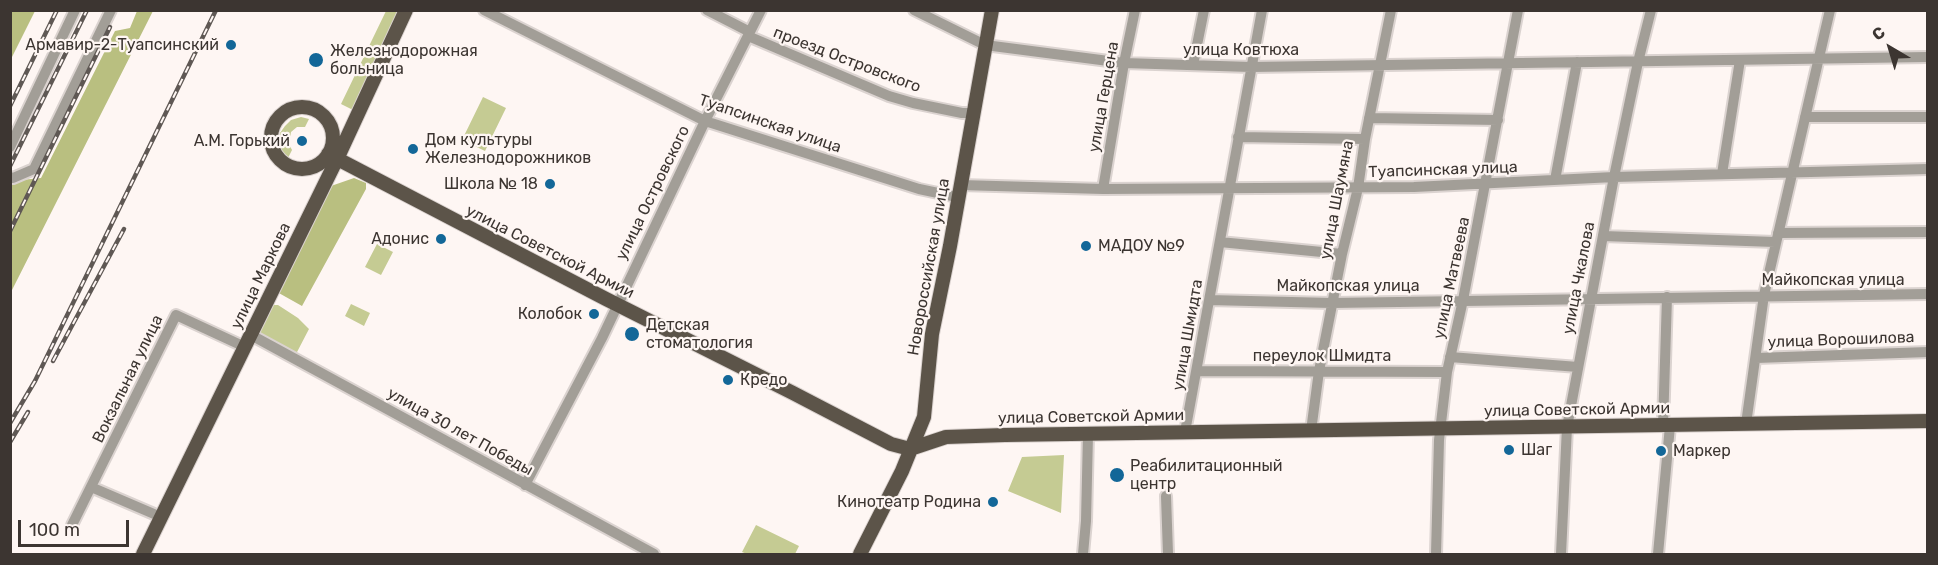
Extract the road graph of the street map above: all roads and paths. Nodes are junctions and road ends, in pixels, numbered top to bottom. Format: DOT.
graph roads {
  1 [pos="75,10"];
  2 [pos="111,10"];
  3 [pos="406,10"];
  4 [pos="484,10"];
  5 [pos="707,10"];
  6 [pos="761,10"];
  7 [pos="914,10"];
  8 [pos="992,10"];
  9 [pos="1135,10"];
  10 [pos="1204,10"];
  11 [pos="1262,10"];
  12 [pos="1391,10"];
  13 [pos="1518,10"];
  14 [pos="1652,10"];
  15 [pos="1830,10"];
  16 [pos="749,34"];
  17 [pos="985,45"];
  18 [pos="1928,57"];
  19 [pos="1818,58"];
  20 [pos="1740,60"];
  21 [pos="1577,62"];
  22 [pos="1638,62"];
  23 [pos="1124,63"];
  24 [pos="1509,63"];
  25 [pos="1381,64"];
  26 [pos="1193,65"];
  27 [pos="1251,67"];
  28 [pos="973,113"];
  29 [pos="1805,117"];
  30 [pos="1928,117"];
  31 [pos="1369,118"];
  32 [pos="1498,120"];
  33 [pos="705,121"];
  34 [pos="1238,137"];
  35 [pos="1365,139"];
  36 [pos="10,147"];
  37 [pos="333,156"];
  38 [pos="1928,169"];
  39 [pos="1794,172"];
  40 [pos="1722,174"];
  41 [pos="10,177"];
  42 [pos="1614,177"];
  43 [pos="1555,180"];
  44 [pos="1486,183"];
  45 [pos="1358,188"];
  46 [pos="1103,189"];
  47 [pos="1229,189"];
  48 [pos="958,191"];
  49 [pos="1928,232"];
  50 [pos="1603,236"];
  51 [pos="1777,238"];
  52 [pos="1220,242"];
  53 [pos="1342,254"];
  54 [pos="1928,294"];
  55 [pos="1764,295"];
  56 [pos="1667,297"];
  57 [pos="1590,299"];
  58 [pos="1209,300"];
  59 [pos="1464,300"];
  60 [pos="1332,303"];
  61 [pos="617,304"];
  62 [pos="248,341"];
  63 [pos="1928,352"];
  64 [pos="1450,357"];
  65 [pos="1756,358"];
  66 [pos="1578,367"];
  67 [pos="1197,371"];
  68 [pos="1319,371"];
  69 [pos="1447,372"];
  70 [pos="1928,421"];
  71 [pos="1746,424"];
  72 [pos="1666,426"];
  73 [pos="1567,427"];
  74 [pos="1440,429"];
  75 [pos="1311,431"];
  76 [pos="1185,432"];
  77 [pos="1088,434"];
  78 [pos="910,449"];
  79 [pos="525,485"];
  80 [pos="91,487"];
  81 [pos="1166,496"];
  82 [pos="161,517"];
  83 [pos="72,525"];
  84 [pos="143,555"];
  85 [pos="654,555"];
  86 [pos="860,555"];
  87 [pos="1083,555"];
  88 [pos="1168,555"];
  89 [pos="1436,555"];
  90 [pos="1561,555"];
  91 [pos="1658,555"];
  1 -- 36 [label="street"];
  2 -- 41 [label="street"];
  3 -- 37 [label="main road, улица Маркова"];
  4 -- 33 [label="street, Туапсинская улица"];
  5 -- 16 [label="street"];
  6 -- 16 [label="street, улица Островского"];
  7 -- 17 [label="street, улица Ковтюха"];
  8 -- 17 [label="main road, Новороссийская улица"];
  9 -- 23 [label="street, улица Герцена"];
  10 -- 26 [label="street"];
  11 -- 27 [label="street, улица Шмидта"];
  12 -- 25 [label="street, улица Шаумяна"];
  13 -- 24 [label="street, улица Матвеева"];
  14 -- 22 [label="street, улица Чкалова"];
  15 -- 19 [label="street, улица Ворошилова"];
  16 -- 28 [label="street, проезд Островского"];
  16 -- 33 [label="street, улица Островского"];
  17 -- 23 [label="street, улица Ковтюха"];
  17 -- 28 [label="main road, Новороссийская улица"];
  18 -- 19 [label="street, улица Ковтюха"];
  19 -- 20 [label="street, улица Ковтюха"];
  19 -- 29 [label="street, улица Ворошилова"];
  20 -- 22 [label="street, улица Ковтюха"];
  20 -- 40 [label="street"];
  21 -- 22 [label="street, улица Ковтюха"];
  21 -- 24 [label="street, улица Ковтюха"];
  21 -- 43 [label="street"];
  22 -- 42 [label="street, улица Чкалова"];
  23 -- 26 [label="street, улица Ковтюха"];
  23 -- 46 [label="street, улица Герцена"];
  24 -- 25 [label="street, улица Ковтюха"];
  24 -- 32 [label="street, улица Матвеева"];
  25 -- 27 [label="street, улица Ковтюха"];
  25 -- 31 [label="street, улица Шаумяна"];
  26 -- 27 [label="street, улица Ковтюха"];
  27 -- 34 [label="street, улица Шмидта"];
  28 -- 48 [label="main road, Новороссийская улица"];
  29 -- 30 [label="street"];
  29 -- 39 [label="street, улица Ворошилова"];
  31 -- 32 [label="street"];
  31 -- 35 [label="street, улица Шаумяна"];
  32 -- 44 [label="street, улица Матвеева"];
  33 -- 48 [label="street, Туапсинская улица"];
  33 -- 61 [label="street, улица Островского"];
  34 -- 35 [label="street"];
  34 -- 47 [label="street, улица Шмидта"];
  35 -- 45 [label="street, улица Шаумяна"];
  37 -- 37 [label="main road"];
  37 -- 61 [label="main road, улица Советской Армии"];
  37 -- 62 [label="main road, улица Маркова"];
  38 -- 39 [label="street, Туапсинская улица"];
  39 -- 40 [label="street, Туапсинская улица"];
  39 -- 51 [label="street, улица Ворошилова"];
  40 -- 42 [label="street, Туапсинская улица"];
  42 -- 43 [label="street, Туапсинская улица"];
  42 -- 50 [label="street, улица Чкалова"];
  43 -- 44 [label="street, Туапсинская улица"];
  44 -- 45 [label="street, Туапсинская улица"];
  44 -- 59 [label="street, улица Матвеева"];
  45 -- 47 [label="street, Туапсинская улица"];
  45 -- 53 [label="street, улица Шаумяна"];
  46 -- 47 [label="street, Туапсинская улица"];
  46 -- 48 [label="street, Туапсинская улица"];
  47 -- 52 [label="street, улица Шмидта"];
  48 -- 78 [label="main road, Новороссийская улица"];
  49 -- 51 [label="street"];
  50 -- 51 [label="street"];
  50 -- 57 [label="street, улица Чкалова"];
  51 -- 55 [label="street, улица Ворошилова"];
  52 -- 53 [label="street"];
  52 -- 58 [label="street, улица Шмидта"];
  53 -- 60 [label="street, улица Шаумяна"];
  54 -- 55 [label="street, Майкопская улица"];
  55 -- 56 [label="street, Майкопская улица"];
  55 -- 65 [label="street, улица Ворошилова"];
  56 -- 57 [label="street, Майкопская улица"];
  56 -- 72 [label="street"];
  57 -- 59 [label="street, Майкопская улица"];
  57 -- 66 [label="street, улица Чкалова"];
  58 -- 60 [label="street, Майкопская улица"];
  58 -- 67 [label="street, улица Шмидта"];
  59 -- 60 [label="street, Майкопская улица"];
  59 -- 64 [label="street, улица Матвеева"];
  60 -- 68 [label="street, улица Шаумяна"];
  61 -- 78 [label="main road, улица Советской Армии"];
  61 -- 79 [label="street, улица Островского"];
  62 -- 79 [label="street, улица 30 лет Победы"];
  62 -- 80 [label="street, Вокзальная улица"];
  62 -- 82 [label="main road, улица Маркова"];
  63 -- 65 [label="street, улица Ворошилова"];
  64 -- 66 [label="street"];
  64 -- 69 [label="street, улица Матвеева"];
  65 -- 71 [label="street, улица Ворошилова"];
  66 -- 73 [label="street, улица Чкалова"];
  67 -- 68 [label="street, переулок Шмидта"];
  67 -- 76 [label="street, улица Шмидта"];
  68 -- 69 [label="street, переулок Шмидта"];
  68 -- 75 [label="street, улица Шаумяна"];
  69 -- 74 [label="street, улица Матвеева"];
  70 -- 71 [label="main road, улица Советской Армии"];
  71 -- 72 [label="main road, улица Советской Армии"];
  72 -- 73 [label="main road, улица Советской Армии"];
  72 -- 91 [label="street"];
  73 -- 74 [label="main road, улица Советской Армии"];
  73 -- 90 [label="street, улица Чкалова"];
  74 -- 75 [label="main road, улица Советской Армии"];
  74 -- 89 [label="street, улица Матвеева"];
  75 -- 76 [label="main road, улица Советской Армии"];
  76 -- 77 [label="main road, улица Советской Армии"];
  77 -- 78 [label="main road, улица Советской Армии"];
  77 -- 87 [label="street"];
  78 -- 86 [label="main road, Новороссийская улица"];
  79 -- 85 [label="street, улица 30 лет Победы"];
  80 -- 82 [label="street"];
  80 -- 83 [label="street, Вокзальная улица"];
  81 -- 88 [label="street"];
  82 -- 84 [label="main road, улица Маркова"];
}
